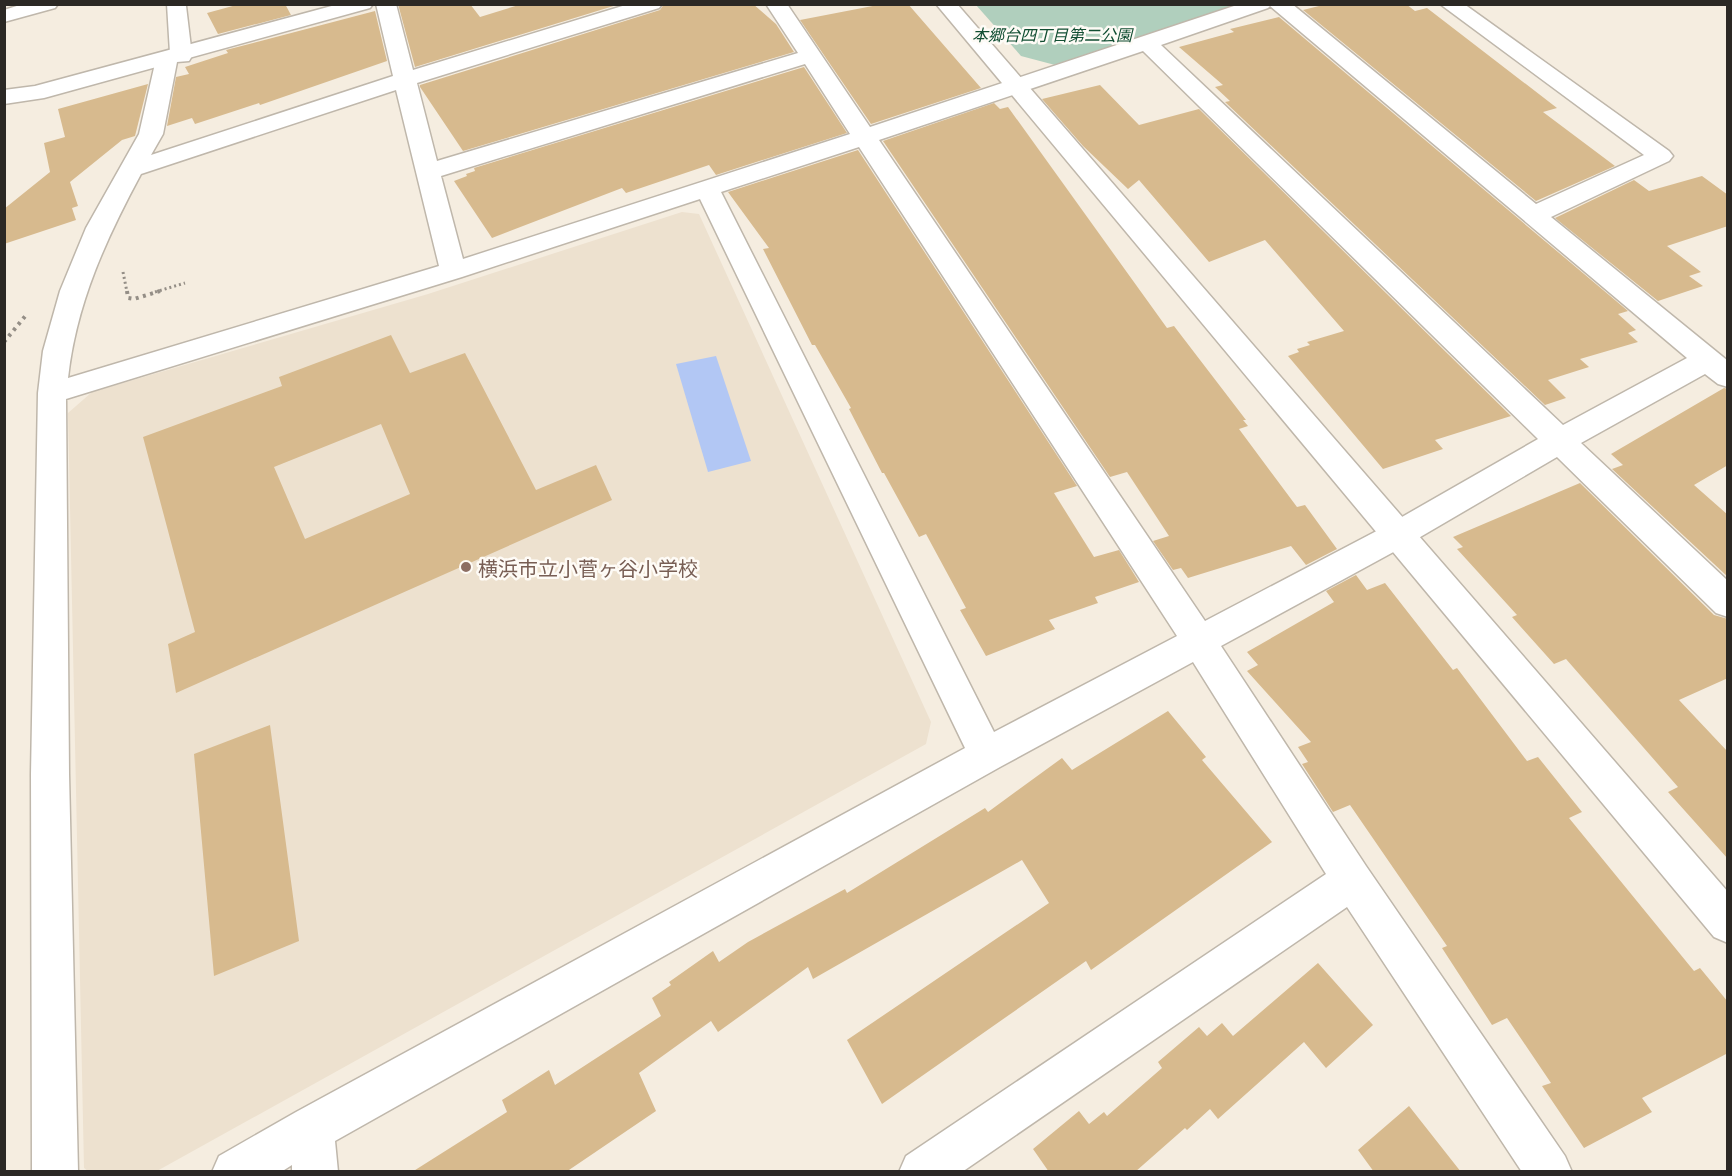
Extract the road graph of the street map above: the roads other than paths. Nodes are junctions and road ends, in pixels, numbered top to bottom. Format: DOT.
graph roads {
  1 [pos="48,4"];
  2 [pos="363,4"];
  3 [pos="386,4"];
  4 [pos="652,4"];
  5 [pos="776,4"];
  6 [pos="946,4"];
  7 [pos="1261,4"];
  8 [pos="1279,4"];
  9 [pos="1450,4"];
  10 [pos="176,6"];
  11 [pos="4,16"];
  12 [pos="1147,43"];
  13 [pos="810,56"];
  14 [pos="174,57"];
  15 [pos="404,80"];
  16 [pos="1018,87"];
  17 [pos="4,97"];
  18 [pos="863,137"];
  19 [pos="133,169"];
  20 [pos="427,172"];
  21 [pos="707,189"];
  22 [pos="1532,216"];
  23 [pos="453,271"];
  24 [pos="1717,369"];
  25 [pos="52,393"];
  26 [pos="1559,441"];
  27 [pos="1399,534"];
  28 [pos="1728,603"];
  29 [pos="1199,641"];
  30 [pos="987,755"];
  31 [pos="1352,880"];
  32 [pos="1728,923"];
  33 [pos="312,1128"];
  34 [pos="55,1172"];
  35 [pos="235,1172"];
  36 [pos="315,1172"];
  37 [pos="922,1172"];
  38 [pos="1549,1172"];
  1 -- 11 [label="street"];
  2 -- 14 [label="street"];
  3 -- 15 [label="street"];
  4 -- 15 [label="street"];
  5 -- 13 [label="street"];
  6 -- 16 [label="street"];
  7 -- 12 [label="street"];
  8 -- 22 [label="street"];
  9 -- 22 [label="street"];
  10 -- 14 [label="street"];
  12 -- 16 [label="street"];
  12 -- 26 [label="street"];
  13 -- 18 [label="street"];
  13 -- 20 [label="street"];
  14 -- 17 [label="street"];
  14 -- 19 [label="street"];
  15 -- 19 [label="street"];
  15 -- 20 [label="street"];
  16 -- 18 [label="street"];
  16 -- 27 [label="street"];
  18 -- 21 [label="street"];
  18 -- 29 [label="street"];
  19 -- 25 [label="street"];
  20 -- 23 [label="street"];
  21 -- 23 [label="street"];
  21 -- 30 [label="street"];
  22 -- 24 [label="street"];
  23 -- 25 [label="street"];
  24 -- 26 [label="street"];
  25 -- 34 [label="street"];
  26 -- 27 [label="street"];
  26 -- 28 [label="street"];
  27 -- 29 [label="street"];
  27 -- 32 [label="street"];
  29 -- 30 [label="street"];
  29 -- 31 [label="street"];
  30 -- 33 [label="street"];
  31 -- 37 [label="street"];
  31 -- 38 [label="street"];
  33 -- 35 [label="street"];
  33 -- 36 [label="street"];
}
